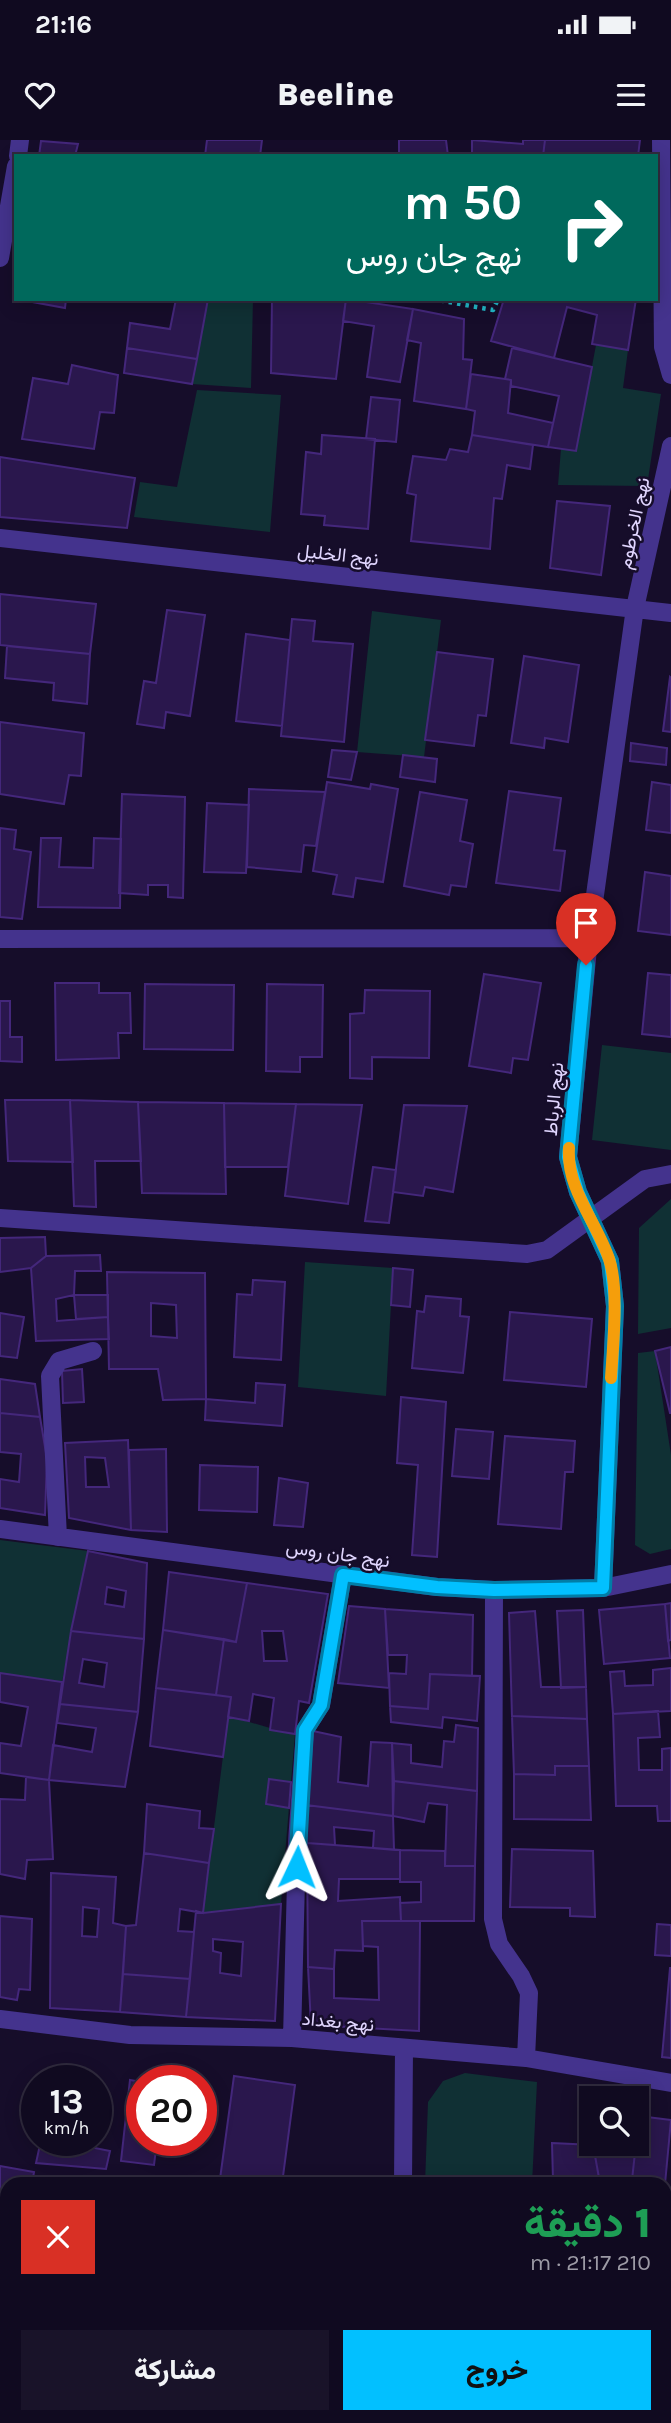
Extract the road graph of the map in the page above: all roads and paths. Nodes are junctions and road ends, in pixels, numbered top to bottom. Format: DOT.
graph roads {
  1 [pos="661,140"];
  2 [pos="14,178"];
  3 [pos="0,258"];
  4 [pos="443,301"];
  5 [pos="497,301"];
  6 [pos="671,375"];
  7 [pos="671,446"];
  8 [pos="0,538"];
  9 [pos="635,608"];
  10 [pos="671,612"];
  11 [pos="589,938"];
  12 [pos="0,939"];
  13 [pos="671,1174"];
  14 [pos="0,1218"];
  15 [pos="590,1218"];
  16 [pos="93,1350"];
  17 [pos="0,1530"];
  18 [pos="58,1537"];
  19 [pos="671,1574"];
  20 [pos="343,1575"];
  21 [pos="603,1588"];
  22 [pos="494,1590"];
  23 [pos="0,2019"];
  24 [pos="292,2038"];
  25 [pos="404,2048"];
  26 [pos="526,2058"];
  27 [pos="671,2083"];
  28 [pos="403,2177"];
  1 -- 6 [label="street"];
  2 -- 3 [label="street"];
  4 -- 5 [label="path"];
  7 -- 9 [label="street, نهج الخرطوم"];
  8 -- 9 [label="street, نهج الخليل"];
  9 -- 10 [label="street, نهج الخليل"];
  9 -- 11 [label="street, نهج الرباط"];
  11 -- 12 [label="street"];
  11 -- 15 [label="street, نهج الرباط"];
  13 -- 15 [label="street"];
  14 -- 15 [label="street"];
  15 -- 21 [label="street, نهج الرباط"];
  16 -- 18 [label="street"];
  17 -- 18 [label="street, نهج جان روس"];
  18 -- 20 [label="street, نهج جان روس"];
  19 -- 21 [label="street, نهج جان روس"];
  20 -- 22 [label="street, نهج جان روس"];
  20 -- 24 [label="street"];
  21 -- 22 [label="street, نهج جان روس"];
  22 -- 26 [label="street"];
  23 -- 24 [label="street, نهج بغداد"];
  24 -- 25 [label="street, نهج بغداد"];
  25 -- 26 [label="street, نهج بغداد"];
  25 -- 28 [label="street"];
  26 -- 27 [label="street, نهج بغداد"];
}
